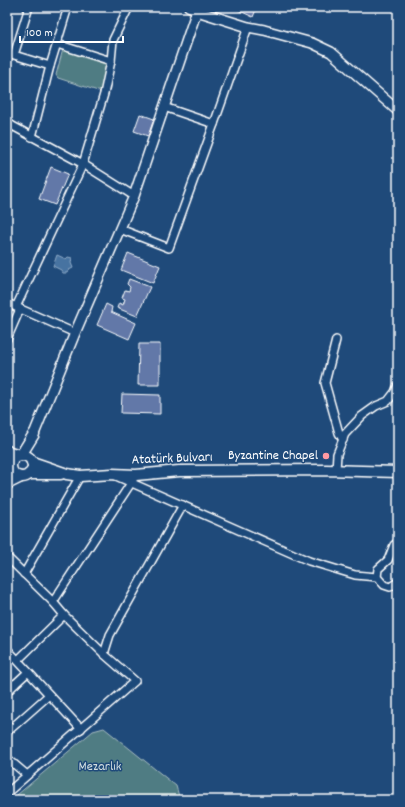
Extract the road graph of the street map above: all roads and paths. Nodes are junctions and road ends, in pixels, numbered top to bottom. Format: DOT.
graph roads {
  1 [pos="29,7"];
  2 [pos="68,7"];
  3 [pos="129,7"];
  4 [pos="195,8"];
  5 [pos="248,27"];
  6 [pos="57,44"];
  7 [pos="111,61"];
  8 [pos="50,66"];
  9 [pos="164,107"];
  10 [pos="398,111"];
  11 [pos="9,124"];
  12 [pos="214,124"];
  13 [pos="7,133"];
  14 [pos="32,136"];
  15 [pos="83,164"];
  16 [pos="134,196"];
  17 [pos="120,229"];
  18 [pos="7,303"];
  19 [pos="18,308"];
  20 [pos="75,333"];
  21 [pos="7,339"];
  22 [pos="336,340"];
  23 [pos="398,385"];
  24 [pos="34,434"];
  25 [pos="343,440"];
  26 [pos="7,452"];
  27 [pos="25,457"];
  28 [pos="9,469"];
  29 [pos="336,470"];
  30 [pos="398,472"];
  31 [pos="67,474"];
  32 [pos="25,476"];
  33 [pos="80,476"];
  34 [pos="134,479"];
  35 [pos="7,484"];
  36 [pos="183,505"];
  37 [pos="398,542"];
  38 [pos="7,556"];
  39 [pos="24,574"];
  40 [pos="377,577"];
  41 [pos="398,582"];
  42 [pos="53,602"];
  43 [pos="64,615"];
  44 [pos="7,648"];
  45 [pos="104,654"];
  46 [pos="18,660"];
  47 [pos="28,672"];
  48 [pos="7,684"];
  49 [pos="15,684"];
  50 [pos="7,692"];
  51 [pos="49,695"];
  52 [pos="81,729"];
  53 [pos="7,732"];
  54 [pos="7,758"];
  55 [pos="27,775"];
  56 [pos="7,793"];
  1 -- 8 [label="street"];
  2 -- 6 [label="street"];
  3 -- 7 [label="street"];
  4 -- 5 [label="street"];
  4 -- 9 [label="street"];
  5 -- 10 [label="street"];
  5 -- 12 [label="street"];
  6 -- 7 [label="street"];
  6 -- 8 [label="street"];
  7 -- 15 [label="street"];
  8 -- 14 [label="street"];
  9 -- 12 [label="street"];
  9 -- 16 [label="street"];
  11 -- 13 [label="street"];
  11 -- 14 [label="street"];
  12 -- 17 [label="street"];
  14 -- 15 [label="street"];
  15 -- 16 [label="street"];
  15 -- 19 [label="street"];
  16 -- 17 [label="street"];
  17 -- 20 [label="street"];
  18 -- 19 [label="street"];
  19 -- 20 [label="street"];
  19 -- 21 [label="street"];
  20 -- 24 [label="street"];
  22 -- 25 [label="street"];
  23 -- 25 [label="street"];
  24 -- 27 [label="main road"];
  25 -- 29 [label="street"];
  26 -- 27 [label="main road, Atatürk Bulvarı"];
  27 -- 28 [label="main road"];
  27 -- 31 [label="main road, Atatürk Bulvarı"];
  27 -- 32 [label="main road"];
  28 -- 32 [label="main road"];
  29 -- 30 [label="main road, Atatürk Bulvarı"];
  29 -- 34 [label="main road, Atatürk Bulvarı"];
  31 -- 32 [label="main road, Atatürk Bulvarı"];
  31 -- 33 [label="main road, Atatürk Bulvarı"];
  32 -- 35 [label="main road"];
  33 -- 34 [label="main road, Atatürk Bulvarı"];
  33 -- 39 [label="street"];
  34 -- 36 [label="street"];
  34 -- 42 [label="street"];
  36 -- 40 [label="street"];
  36 -- 45 [label="street"];
  37 -- 40 [label="street"];
  38 -- 39 [label="street"];
  39 -- 42 [label="street"];
  40 -- 41 [label="street"];
  42 -- 43 [label="street"];
  43 -- 45 [label="street"];
  43 -- 46 [label="street"];
  44 -- 46 [label="street"];
  45 -- 52 [label="street"];
  46 -- 47 [label="street"];
  47 -- 49 [label="street"];
  47 -- 51 [label="street"];
  48 -- 49 [label="street"];
  49 -- 50 [label="street"];
  51 -- 52 [label="street"];
  51 -- 53 [label="street"];
  52 -- 55 [label="street"];
  54 -- 55 [label="street"];
  55 -- 56 [label="street"];
}
